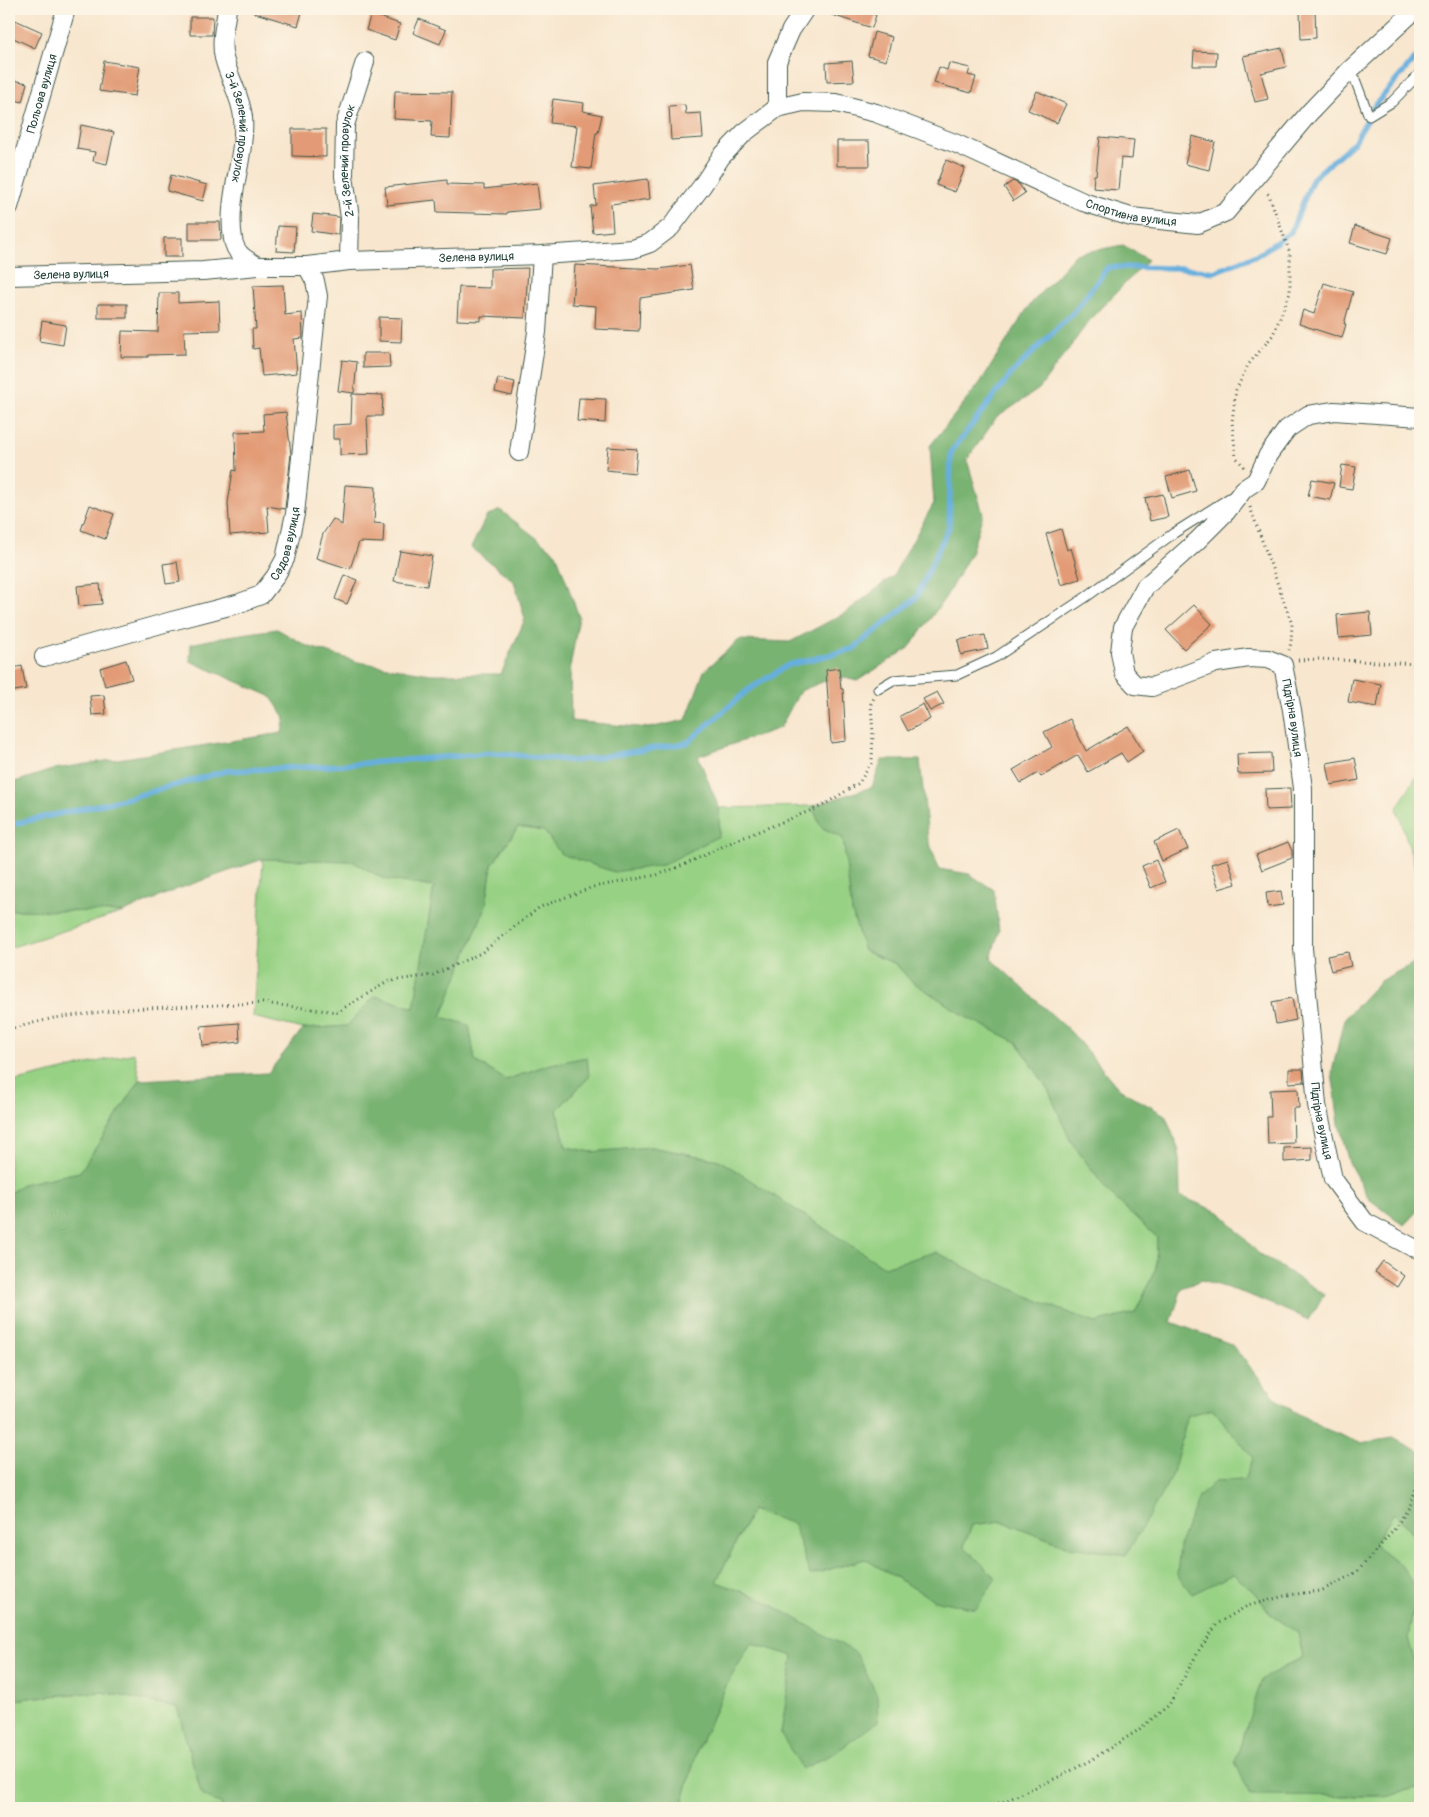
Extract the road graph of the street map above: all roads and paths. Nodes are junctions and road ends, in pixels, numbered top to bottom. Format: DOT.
graph roads {
  1 [pos="66,9"];
  2 [pos="227,9"];
  3 [pos="805,9"];
  4 [pos="1416,9"];
  5 [pos="365,62"];
  6 [pos="1351,69"];
  7 [pos="1420,73"];
  8 [pos="777,108"];
  9 [pos="1269,195"];
  10 [pos="9,207"];
  11 [pos="542,255"];
  12 [pos="349,261"];
  13 [pos="258,266"];
  14 [pos="307,266"];
  15 [pos="9,276"];
  16 [pos="1420,418"];
  17 [pos="519,452"];
  18 [pos="1250,485"];
  19 [pos="44,657"];
  20 [pos="1420,664"];
  21 [pos="1283,665"];
  22 [pos="878,689"];
  23 [pos="9,1029"];
  24 [pos="1420,1249"];
  25 [pos="1420,1477"];
  26 [pos="984,1808"];
  1 -- 10 [label="street, Польова вулиця"];
  2 -- 13 [label="street, 3-й Зелений провулок"];
  3 -- 8 [label="street"];
  4 -- 6 [label="street, Спортивна вулиця"];
  5 -- 12 [label="street, 2-й Зелений провулок"];
  6 -- 7 [label="lane"];
  6 -- 8 [label="street, Спортивна вулиця"];
  8 -- 11 [label="street, Зелена вулиця"];
  9 -- 18 [label="path"];
  11 -- 12 [label="street, Зелена вулиця"];
  11 -- 17 [label="street"];
  12 -- 14 [label="street, Зелена вулиця"];
  13 -- 14 [label="street, Зелена вулиця"];
  13 -- 15 [label="street, Зелена вулиця"];
  14 -- 19 [label="street, Садова вулиця"];
  16 -- 18 [label="street, Підгірна вулиця"];
  18 -- 21 [label="path"];
  18 -- 21 [label="street, Підгірна вулиця"];
  18 -- 22 [label="lane"];
  20 -- 21 [label="path"];
  21 -- 24 [label="street, Підгірна вулиця"];
  22 -- 23 [label="path"];
  25 -- 26 [label="path"];
}
